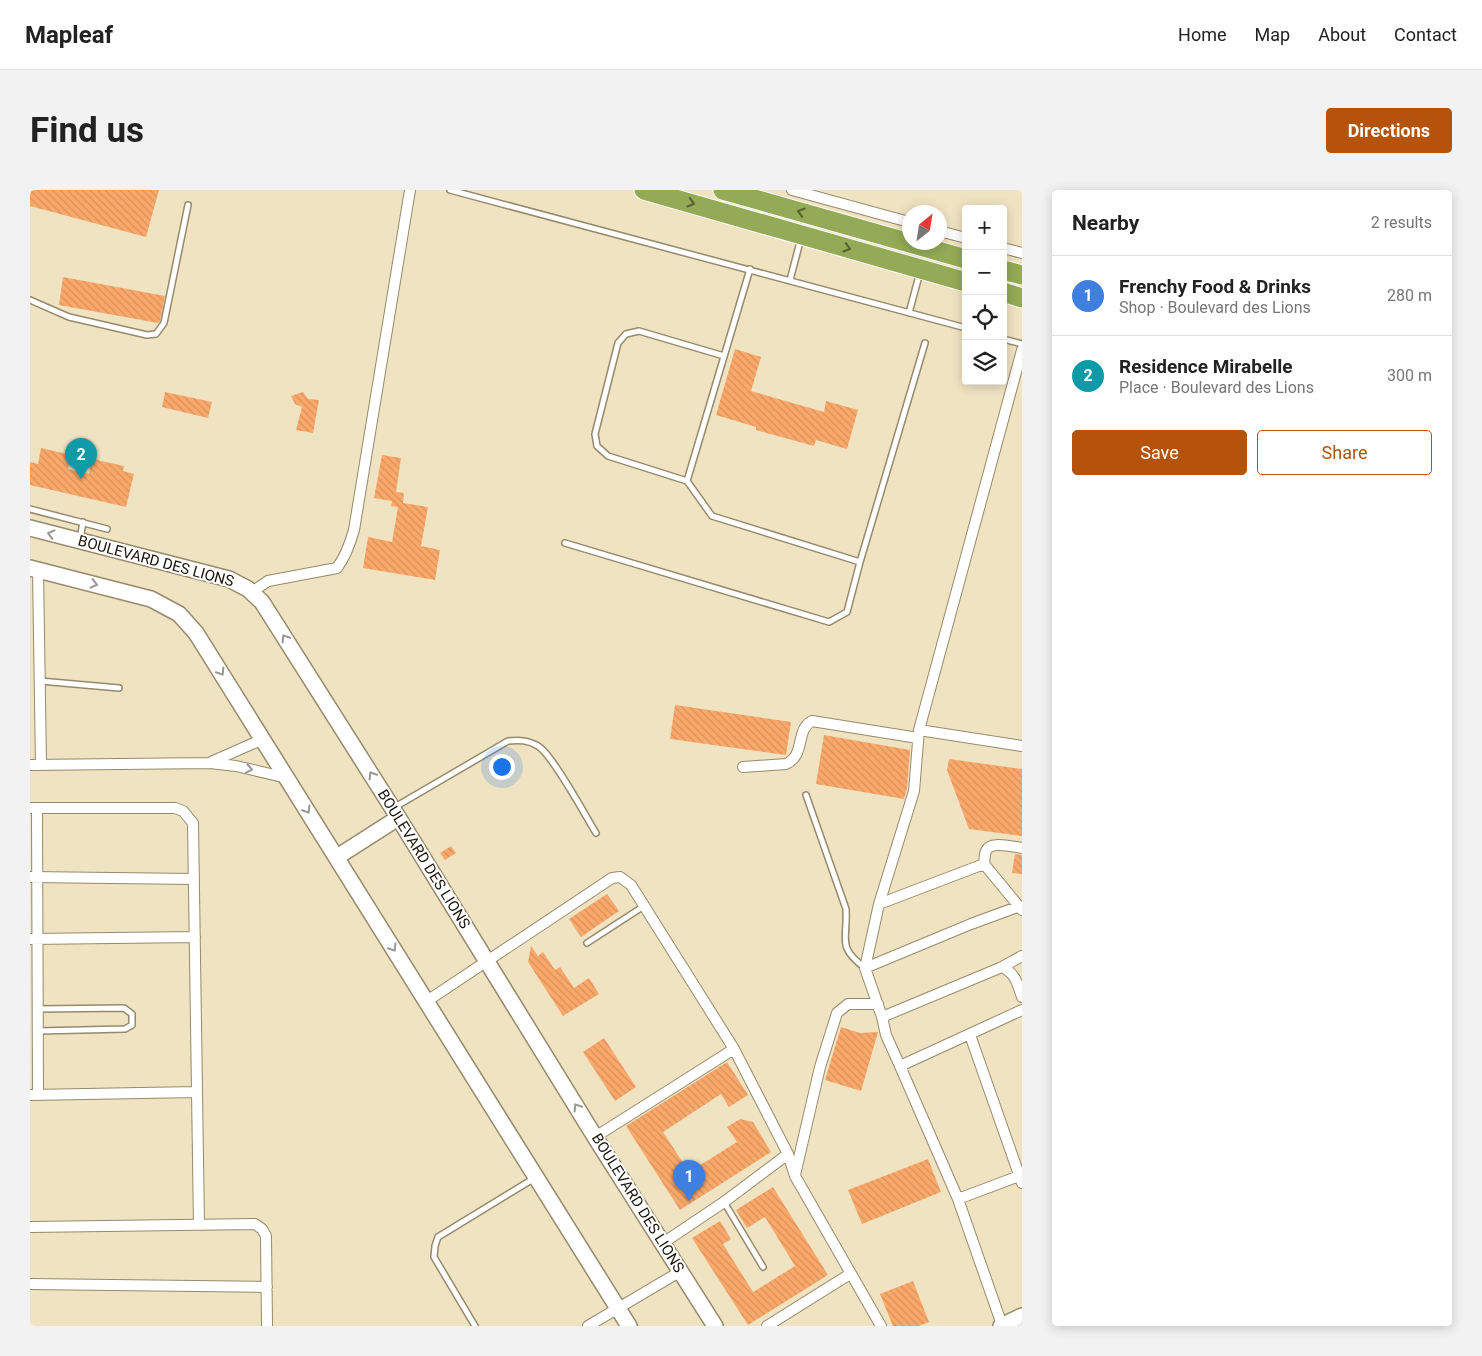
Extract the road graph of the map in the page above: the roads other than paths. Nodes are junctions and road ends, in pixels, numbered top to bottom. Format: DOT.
graph roads {
  1 [pos="410,190"];
  2 [pos="450,190"];
  3 [pos="644,190"];
  4 [pos="723,190"];
  5 [pos="792,190"];
  6 [pos="188,205"];
  7 [pos="902,220"];
  8 [pos="947,233"];
  9 [pos="801,235"];
  10 [pos="962,237"];
  11 [pos="1007,249"];
  12 [pos="1022,254"];
  13 [pos="962,258"];
  14 [pos="750,269"];
  15 [pos="921,269"];
  16 [pos="1007,271"];
  17 [pos="1022,275"];
  18 [pos="790,280"];
  19 [pos="962,281"];
  20 [pos="1007,293"];
  21 [pos="1022,298"];
  22 [pos="30,300"];
  23 [pos="909,313"];
  24 [pos="962,327"];
  25 [pos="1007,340"];
  26 [pos="925,342"];
  27 [pos="1022,344"];
  28 [pos="1022,350"];
  29 [pos="724,356"];
  30 [pos="687,481"];
  31 [pos="30,509"];
  32 [pos="83,522"];
  33 [pos="30,528"];
  34 [pos="107,528"];
  35 [pos="79,541"];
  36 [pos="565,543"];
  37 [pos="860,562"];
  38 [pos="34,569"];
  39 [pos="252,592"];
  40 [pos="40,681"];
  41 [pos="119,688"];
  42 [pos="918,734"];
  43 [pos="263,739"];
  44 [pos="1022,746"];
  45 [pos="210,763"];
  46 [pos="35,765"];
  47 [pos="743,767"];
  48 [pos="288,778"];
  49 [pos="806,795"];
  50 [pos="33,808"];
  51 [pos="395,813"];
  52 [pos="596,833"];
  53 [pos="1022,848"];
  54 [pos="337,857"];
  55 [pos="984,864"];
  56 [pos="34,877"];
  57 [pos="194,879"];
  58 [pos="879,904"];
  59 [pos="644,906"];
  60 [pos="1021,908"];
  61 [pos="34,938"];
  62 [pos="195,938"];
  63 [pos="587,943"];
  64 [pos="1022,956"];
  65 [pos="487,961"];
  66 [pos="1002,967"];
  67 [pos="865,968"];
  68 [pos="1022,997"];
  69 [pos="427,1001"];
  70 [pos="878,1004"];
  71 [pos="38,1009"];
  72 [pos="1022,1010"];
  73 [pos="882,1017"];
  74 [pos="38,1031"];
  75 [pos="970,1035"];
  76 [pos="734,1049"];
  77 [pos="900,1066"];
  78 [pos="197,1092"];
  79 [pos="34,1095"];
  80 [pos="596,1138"];
  81 [pos="788,1154"];
  82 [pos="795,1176"];
  83 [pos="536,1177"];
  84 [pos="1021,1180"];
  85 [pos="958,1200"];
  86 [pos="724,1202"];
  87 [pos="199,1225"];
  88 [pos="30,1227"];
  89 [pos="663,1242"];
  90 [pos="763,1267"];
  91 [pos="681,1271"];
  92 [pos="850,1274"];
  93 [pos="30,1284"];
  94 [pos="267,1287"];
  95 [pos="618,1309"];
  96 [pos="1022,1316"];
  97 [pos="267,1326"];
  98 [pos="475,1326"];
  99 [pos="588,1326"];
  100 [pos="629,1326"];
  101 [pos="715,1326"];
  102 [pos="767,1326"];
  103 [pos="880,1326"];
  104 [pos="1002,1326"];
  1 -- 39 [label="street"];
  2 -- 14 [label="lane"];
  3 -- 9 [label="highway, one-way"];
  13 -- 4 [label="highway, one-way"];
  5 -- 7 [label="street"];
  6 -- 22 [label="lane"];
  8 -- 10 [label="street"];
  9 -- 15 [label="highway, one-way"];
  9 -- 18 [label="lane"];
  11 -- 12 [label="street"];
  14 -- 18 [label="lane"];
  14 -- 29 [label="lane"];
  15 -- 19 [label="highway"];
  15 -- 23 [label="lane"];
  16 -- 17 [label="highway"];
  18 -- 23 [label="lane"];
  20 -- 21 [label="highway"];
  23 -- 24 [label="lane"];
  25 -- 27 [label="lane"];
  26 -- 37 [label="lane"];
  28 -- 42 [label="street"];
  29 -- 30 [label="lane"];
  29 -- 30 [label="lane"];
  30 -- 37 [label="lane"];
  31 -- 32 [label="lane"];
  32 -- 34 [label="lane"];
  32 -- 35 [label="lane"];
  35 -- 33 [label="main road, BOULEVARD DES LIONS, one-way"];
  35 -- 39 [label="main road, BOULEVARD DES LIONS"];
  36 -- 37 [label="lane"];
  38 -- 40 [label="street"];
  38 -- 43 [label="main road, one-way"];
  51 -- 39 [label="main road, BOULEVARD DES LIONS, one-way"];
  40 -- 41 [label="lane"];
  40 -- 46 [label="street"];
  42 -- 44 [label="street"];
  42 -- 47 [label="street"];
  42 -- 58 [label="street"];
  43 -- 45 [label="street"];
  43 -- 48 [label="main road"];
  45 -- 46 [label="street"];
  45 -- 48 [label="street, one-way"];
  48 -- 54 [label="main road, one-way"];
  49 -- 67 [label="lane"];
  50 -- 56 [label="street"];
  50 -- 57 [label="street"];
  51 -- 52 [label="lane"];
  51 -- 54 [label="main road"];
  51 -- 65 [label="main road, BOULEVARD DES LIONS"];
  53 -- 55 [label="street"];
  54 -- 69 [label="main road, one-way"];
  55 -- 58 [label="street"];
  55 -- 60 [label="street"];
  56 -- 57 [label="street"];
  56 -- 61 [label="street"];
  57 -- 62 [label="street"];
  58 -- 67 [label="street"];
  59 -- 63 [label="lane"];
  59 -- 65 [label="street"];
  59 -- 76 [label="street"];
  60 -- 67 [label="street"];
  61 -- 62 [label="street"];
  61 -- 71 [label="street"];
  62 -- 78 [label="street"];
  64 -- 66 [label="street"];
  65 -- 69 [label="street"];
  80 -- 65 [label="main road, BOULEVARD DES LIONS, one-way"];
  66 -- 68 [label="street"];
  66 -- 73 [label="street"];
  67 -- 70 [label="street"];
  69 -- 83 [label="main road"];
  70 -- 73 [label="street"];
  70 -- 82 [label="street"];
  71 -- 74 [label="street"];
  71 -- 74 [label="lane"];
  72 -- 75 [label="street"];
  73 -- 77 [label="street"];
  74 -- 79 [label="street"];
  75 -- 77 [label="street"];
  75 -- 84 [label="street"];
  76 -- 80 [label="street"];
  76 -- 81 [label="street"];
  77 -- 85 [label="street"];
  78 -- 79 [label="street"];
  78 -- 87 [label="street"];
  80 -- 89 [label="main road, BOULEVARD DES LIONS"];
  81 -- 82 [label="street"];
  81 -- 86 [label="street"];
  82 -- 92 [label="street"];
  83 -- 95 [label="main road"];
  83 -- 98 [label="lane"];
  84 -- 85 [label="street"];
  85 -- 104 [label="street"];
  86 -- 89 [label="street"];
  86 -- 90 [label="lane"];
  87 -- 88 [label="street"];
  87 -- 94 [label="street"];
  89 -- 91 [label="main road, BOULEVARD DES LIONS"];
  91 -- 95 [label="street"];
  91 -- 101 [label="main road, BOULEVARD DES LIONS"];
  92 -- 102 [label="street"];
  92 -- 103 [label="street"];
  93 -- 94 [label="street"];
  94 -- 97 [label="street"];
  95 -- 99 [label="street"];
  95 -- 100 [label="main road"];
  96 -- 104 [label="main road"];
}
